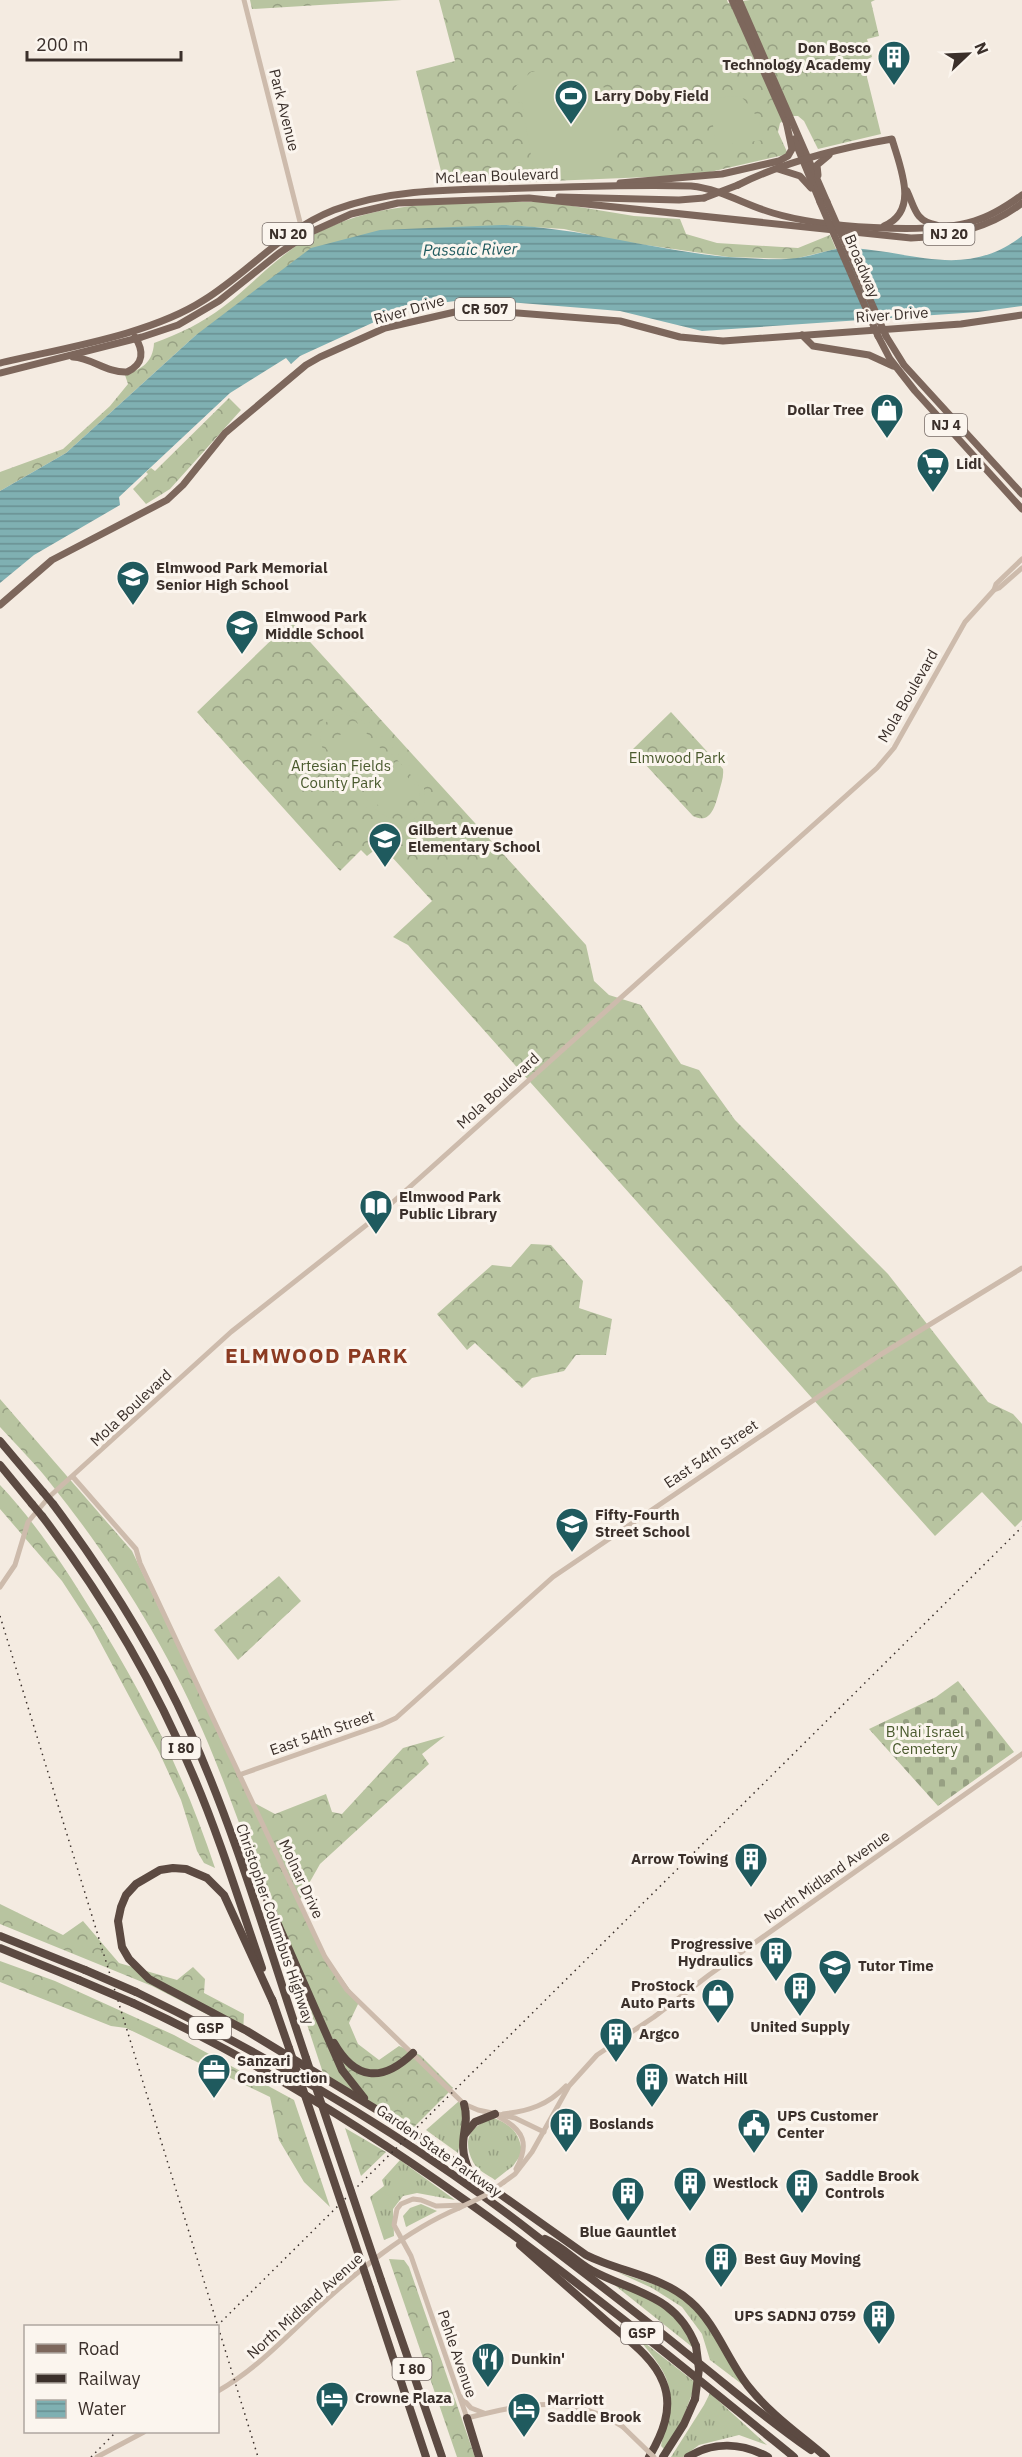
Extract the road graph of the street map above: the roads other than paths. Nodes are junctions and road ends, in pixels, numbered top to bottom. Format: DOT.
graph roads {
  1 [pos="244,0"];
  2 [pos="732,0"];
  3 [pos="739,0"];
  4 [pos="789,120"];
  5 [pos="834,152"];
  6 [pos="805,160"];
  7 [pos="772,169"];
  8 [pos="904,184"];
  9 [pos="601,187"];
  10 [pos="1022,195"];
  11 [pos="529,198"];
  12 [pos="824,202"];
  13 [pos="1022,203"];
  14 [pos="301,226"];
  15 [pos="948,226"];
  16 [pos="882,227"];
  17 [pos="1022,315"];
  18 [pos="127,332"];
  19 [pos="802,335"];
  20 [pos="882,336"];
  21 [pos="136,339"];
  22 [pos="869,355"];
  23 [pos="68,356"];
  24 [pos="0,363"];
  25 [pos="897,370"];
  26 [pos="0,373"];
  27 [pos="1022,494"];
  28 [pos="1022,509"];
  29 [pos="1022,559"];
  30 [pos="1022,568"];
  31 [pos="993,590"];
  32 [pos="0,605"];
  33 [pos="1022,1268"];
  34 [pos="0,1441"];
  35 [pos="0,1465"];
  36 [pos="73,1478"];
  37 [pos="0,1587"];
  38 [pos="1022,1754"];
  39 [pos="238,1775"];
  40 [pos="227,1824"];
  41 [pos="0,1936"];
  42 [pos="286,1941"];
  43 [pos="0,1948"];
  44 [pos="273,2002"];
  45 [pos="413,2053"];
  46 [pos="577,2075"];
  47 [pos="464,2104"];
  48 [pos="495,2114"];
  49 [pos="407,2128"];
  50 [pos="544,2132"];
  51 [pos="462,2141"];
  52 [pos="470,2171"];
  53 [pos="504,2182"];
  54 [pos="450,2209"];
  55 [pos="486,2214"];
  56 [pos="533,2233"];
  57 [pos="403,2240"];
  58 [pos="219,2390"];
  59 [pos="458,2393"];
  60 [pos="486,2414"];
  61 [pos="466,2418"];
  62 [pos="142,2433"];
  63 [pos="729,2445"];
  64 [pos="479,2456"];
  65 [pos="97,2457"];
  66 [pos="426,2457"];
  67 [pos="442,2457"];
  68 [pos="652,2457"];
  69 [pos="663,2457"];
  70 [pos="688,2457"];
  71 [pos="758,2457"];
  72 [pos="768,2457"];
  73 [pos="794,2457"];
  74 [pos="824,2457"];
  1 -- 14 [label="street, Park Avenue"];
  2 -- 4 [label="main road, Broadway"];
  3 -- 4 [label="main road, Broadway"];
  4 -- 6 [label="main road, Broadway / NJ 4"];
  4 -- 9 [label="main road"];
  5 -- 6 [label="main road"];
  5 -- 8 [label="main road"];
  5 -- 12 [label="main road"];
  6 -- 7 [label="main road"];
  6 -- 12 [label="main road, Broadway / NJ 4"];
  7 -- 11 [label="main road, bridge"];
  7 -- 12 [label="main road"];
  8 -- 15 [label="main road"];
  8 -- 16 [label="main road"];
  9 -- 14 [label="main road, McLean Boulevard / NJ 20"];
  9 -- 16 [label="main road, McLean Boulevard / NJ 20"];
  10 -- 15 [label="main road, McLean Boulevard / NJ 20"];
  11 -- 13 [label="main road, McLean Boulevard / NJ 20"];
  11 -- 21 [label="main road, McLean Boulevard / NJ 20"];
  12 -- 20 [label="main road, Broadway / NJ 4, bridge"];
  14 -- 18 [label="main road, McLean Boulevard / NJ 20"];
  15 -- 16 [label="main road, McLean Boulevard / NJ 20"];
  17 -- 19 [label="main road, River Drive / CR 507"];
  18 -- 21 [label="main road"];
  18 -- 24 [label="main road, McLean Boulevard / NJ 20"];
  19 -- 22 [label="main road"];
  19 -- 32 [label="main road, River Drive / CR 507"];
  20 -- 22 [label="main road"];
  20 -- 25 [label="main road, Broadway / NJ 4"];
  20 -- 27 [label="main road, Broadway / NJ 4"];
  21 -- 23 [label="main road, McLean Boulevard / NJ 20"];
  21 -- 23 [label="main road"];
  22 -- 25 [label="main road"];
  23 -- 26 [label="main road, McLean Boulevard / NJ 20"];
  25 -- 28 [label="main road, Broadway / NJ 4"];
  29 -- 31 [label="street, Mola Boulevard"];
  30 -- 31 [label="street, Mola Boulevard"];
  31 -- 36 [label="street, Mola Boulevard"];
  33 -- 39 [label="street, East 54th Street"];
  34 -- 40 [label="highway, Christopher Columbus Highway / I 80, bridge"];
  35 -- 44 [label="highway, Christopher Columbus Highway / I 80, bridge"];
  36 -- 37 [label="street, Mola Boulevard"];
  36 -- 39 [label="street, Molnar Drive"];
  38 -- 46 [label="street, North Midland Avenue"];
  39 -- 45 [label="street, Molnar Drive"];
  40 -- 42 [label="highway"];
  40 -- 67 [label="highway, Christopher Columbus Highway / I 80, bridge"];
  41 -- 56 [label="highway, Garden State Parkway / GSP, bridge"];
  42 -- 45 [label="highway"];
  42 -- 49 [label="highway"];
  43 -- 55 [label="highway, Garden State Parkway / GSP, bridge"];
  44 -- 49 [label="highway"];
  44 -- 66 [label="highway, Christopher Columbus Highway / I 80, bridge"];
  45 -- 47 [label="street, Molnar Drive"];
  46 -- 48 [label="street"];
  46 -- 50 [label="street, North Midland Avenue"];
  47 -- 48 [label="street, Molnar Drive"];
  47 -- 51 [label="highway"];
  48 -- 50 [label="street, Molnar Drive"];
  48 -- 51 [label="highway"];
  48 -- 53 [label="street"];
  49 -- 52 [label="highway"];
  50 -- 53 [label="street, North Midland Avenue"];
  51 -- 52 [label="highway"];
  52 -- 74 [label="highway"];
  53 -- 54 [label="street, North Midland Avenue, bridge"];
  54 -- 57 [label="street, North Midland Avenue"];
  54 -- 57 [label="street, Pehle Avenue"];
  55 -- 68 [label="highway"];
  55 -- 73 [label="highway, Garden State Parkway / GSP"];
  56 -- 69 [label="highway, bridge"];
  56 -- 74 [label="highway, Garden State Parkway / GSP"];
  57 -- 58 [label="street, North Midland Avenue"];
  57 -- 59 [label="street, Pehle Avenue"];
  59 -- 60 [label="street"];
  59 -- 61 [label="street, Pehle Avenue"];
  60 -- 61 [label="street, Pehle Avenue"];
  60 -- 68 [label="street, Pehle Avenue, bridge"];
  61 -- 64 [label="highway"];
  62 -- 65 [label="street"];
  63 -- 70 [label="highway"];
  63 -- 71 [label="highway"];
  63 -- 72 [label="highway"];
}
